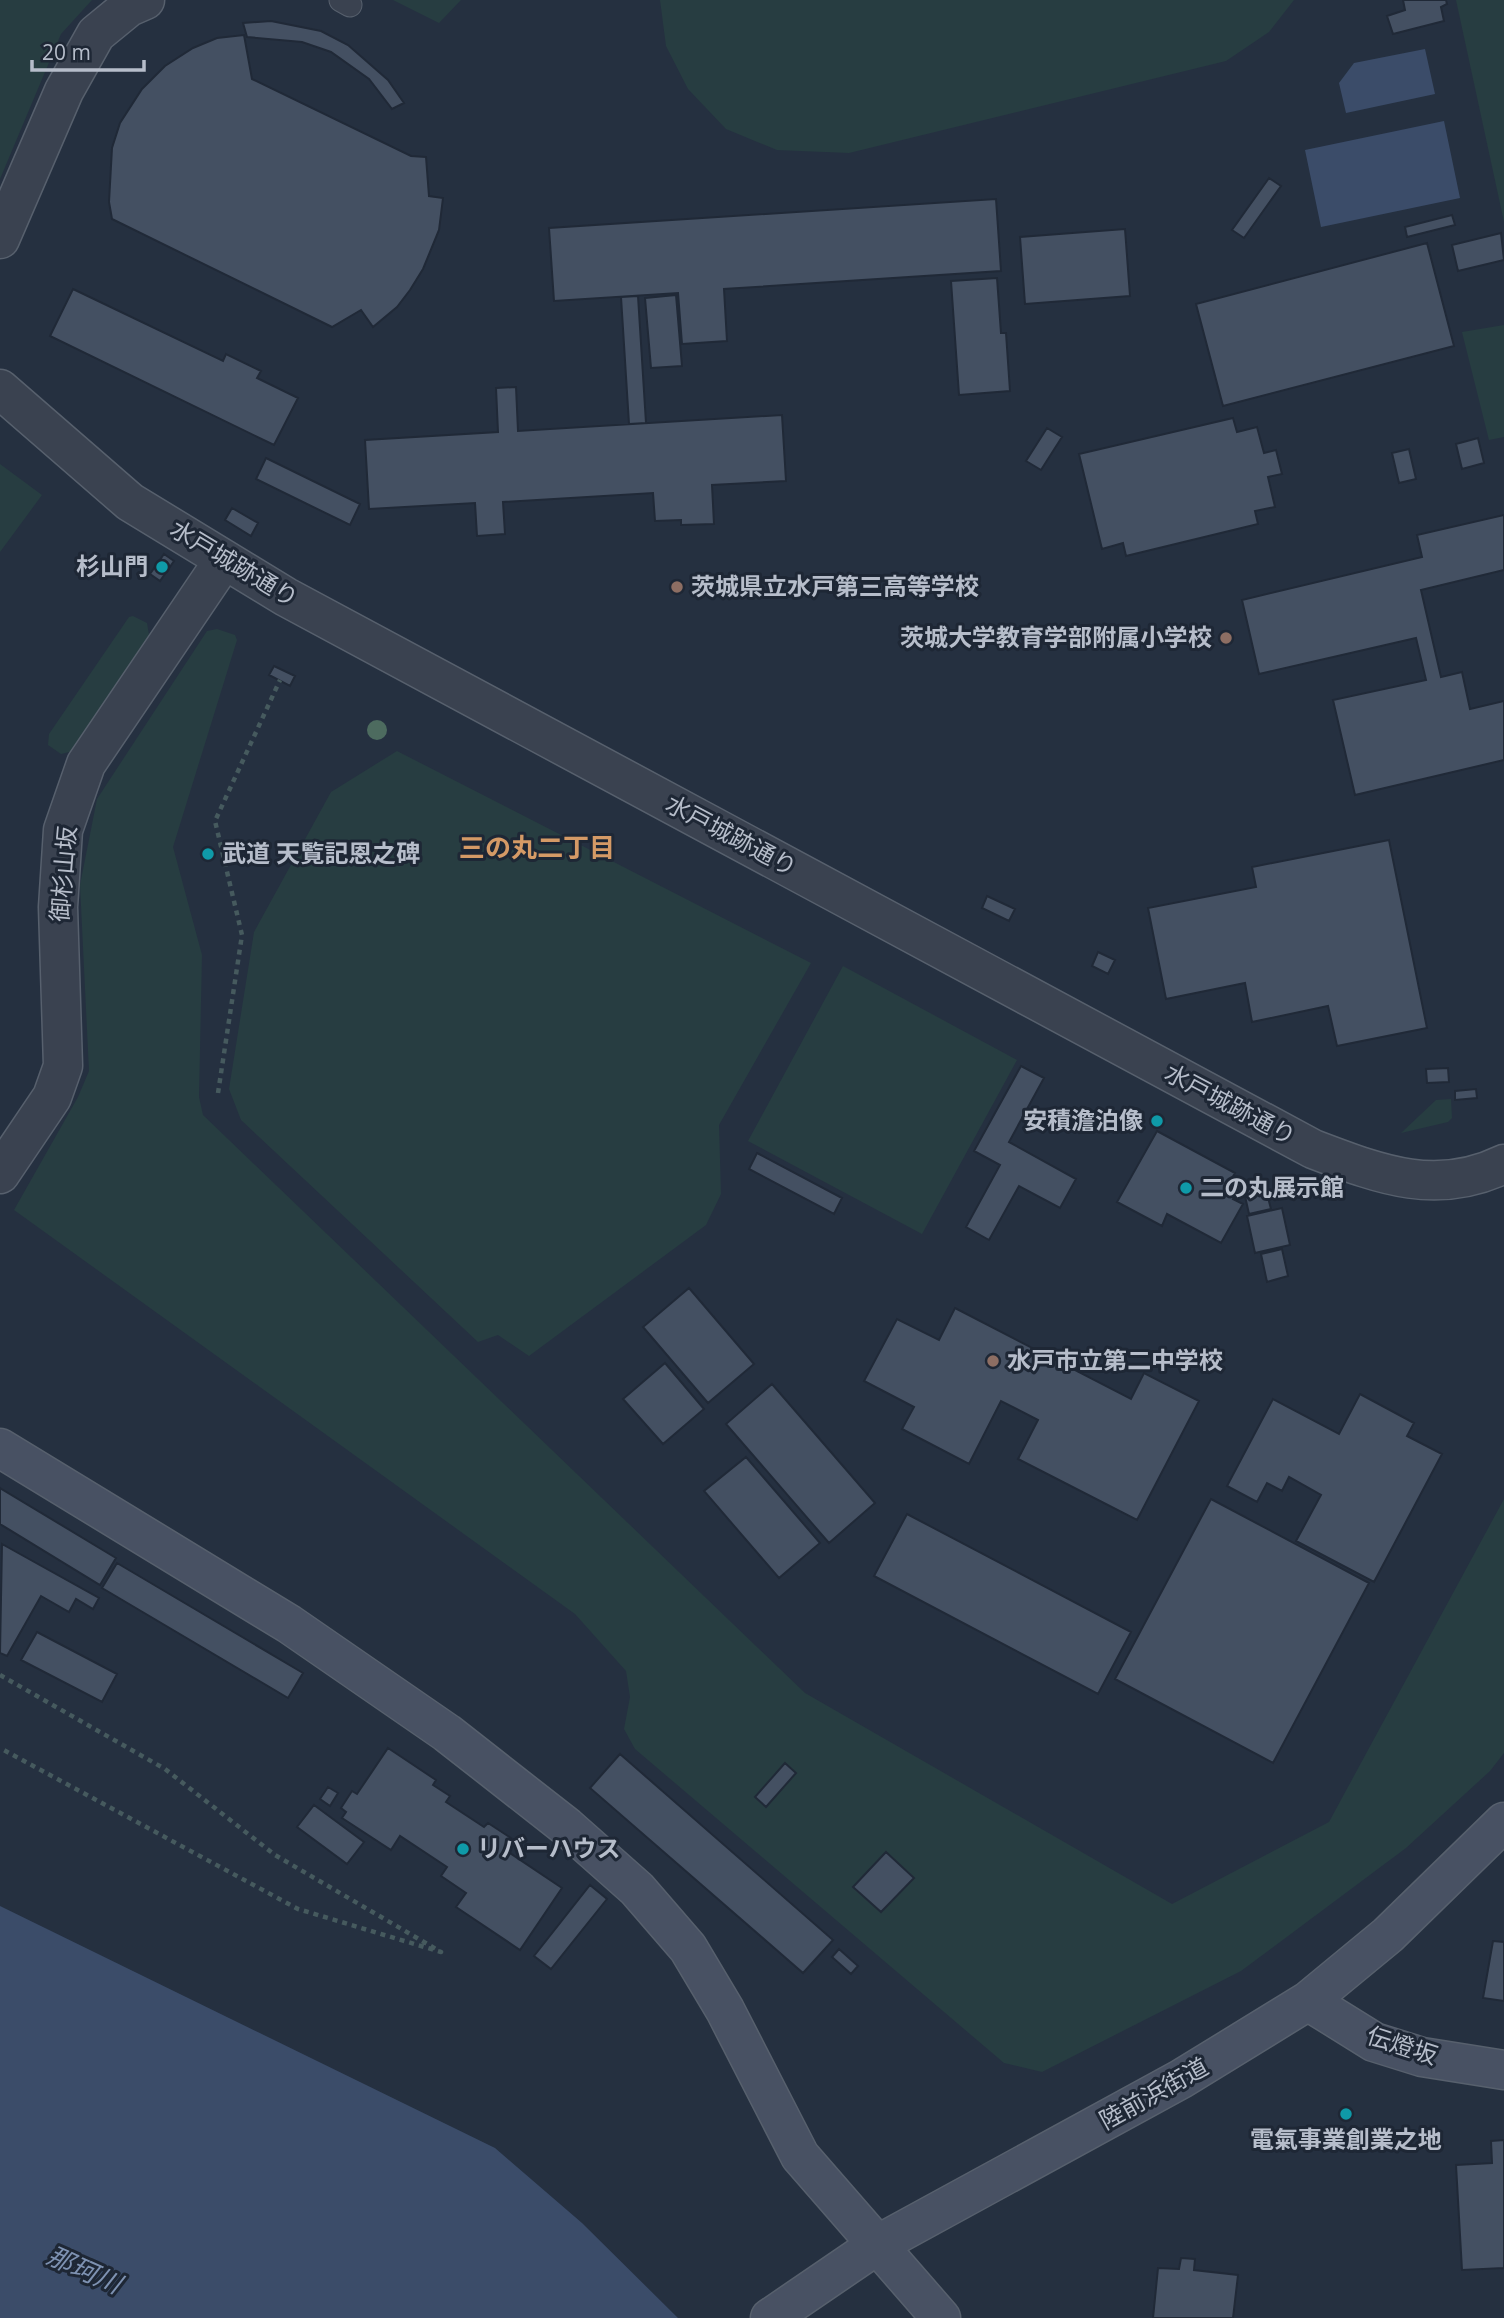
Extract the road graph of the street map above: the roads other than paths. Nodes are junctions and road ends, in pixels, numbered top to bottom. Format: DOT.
graph roads {
  1 [pos="145,0"];
  2 [pos="0,239"];
  3 [pos="0,389"];
  4 [pos="224,560"];
  5 [pos="1504,1164"];
  6 [pos="0,1174"];
  7 [pos="0,1448"];
  8 [pos="1504,1822"];
  9 [pos="1308,2001"];
  10 [pos="1504,2070"];
  11 [pos="877,2245"];
  12 [pos="770,2318"];
  13 [pos="940,2318"];
  1 -- 2 [label="street"];
  3 -- 4 [label="street, 水戸城跡通り"];
  4 -- 5 [label="street, 水戸城跡通り"];
  4 -- 6 [label="street, 御杉山坂"];
  7 -- 11 [label="street"];
  8 -- 9 [label="street, 陸前浜街道"];
  9 -- 10 [label="street, 伝燈坂"];
  9 -- 11 [label="street, 陸前浜街道"];
  11 -- 12 [label="street, 陸前浜街道"];
  11 -- 13 [label="street"];
}
